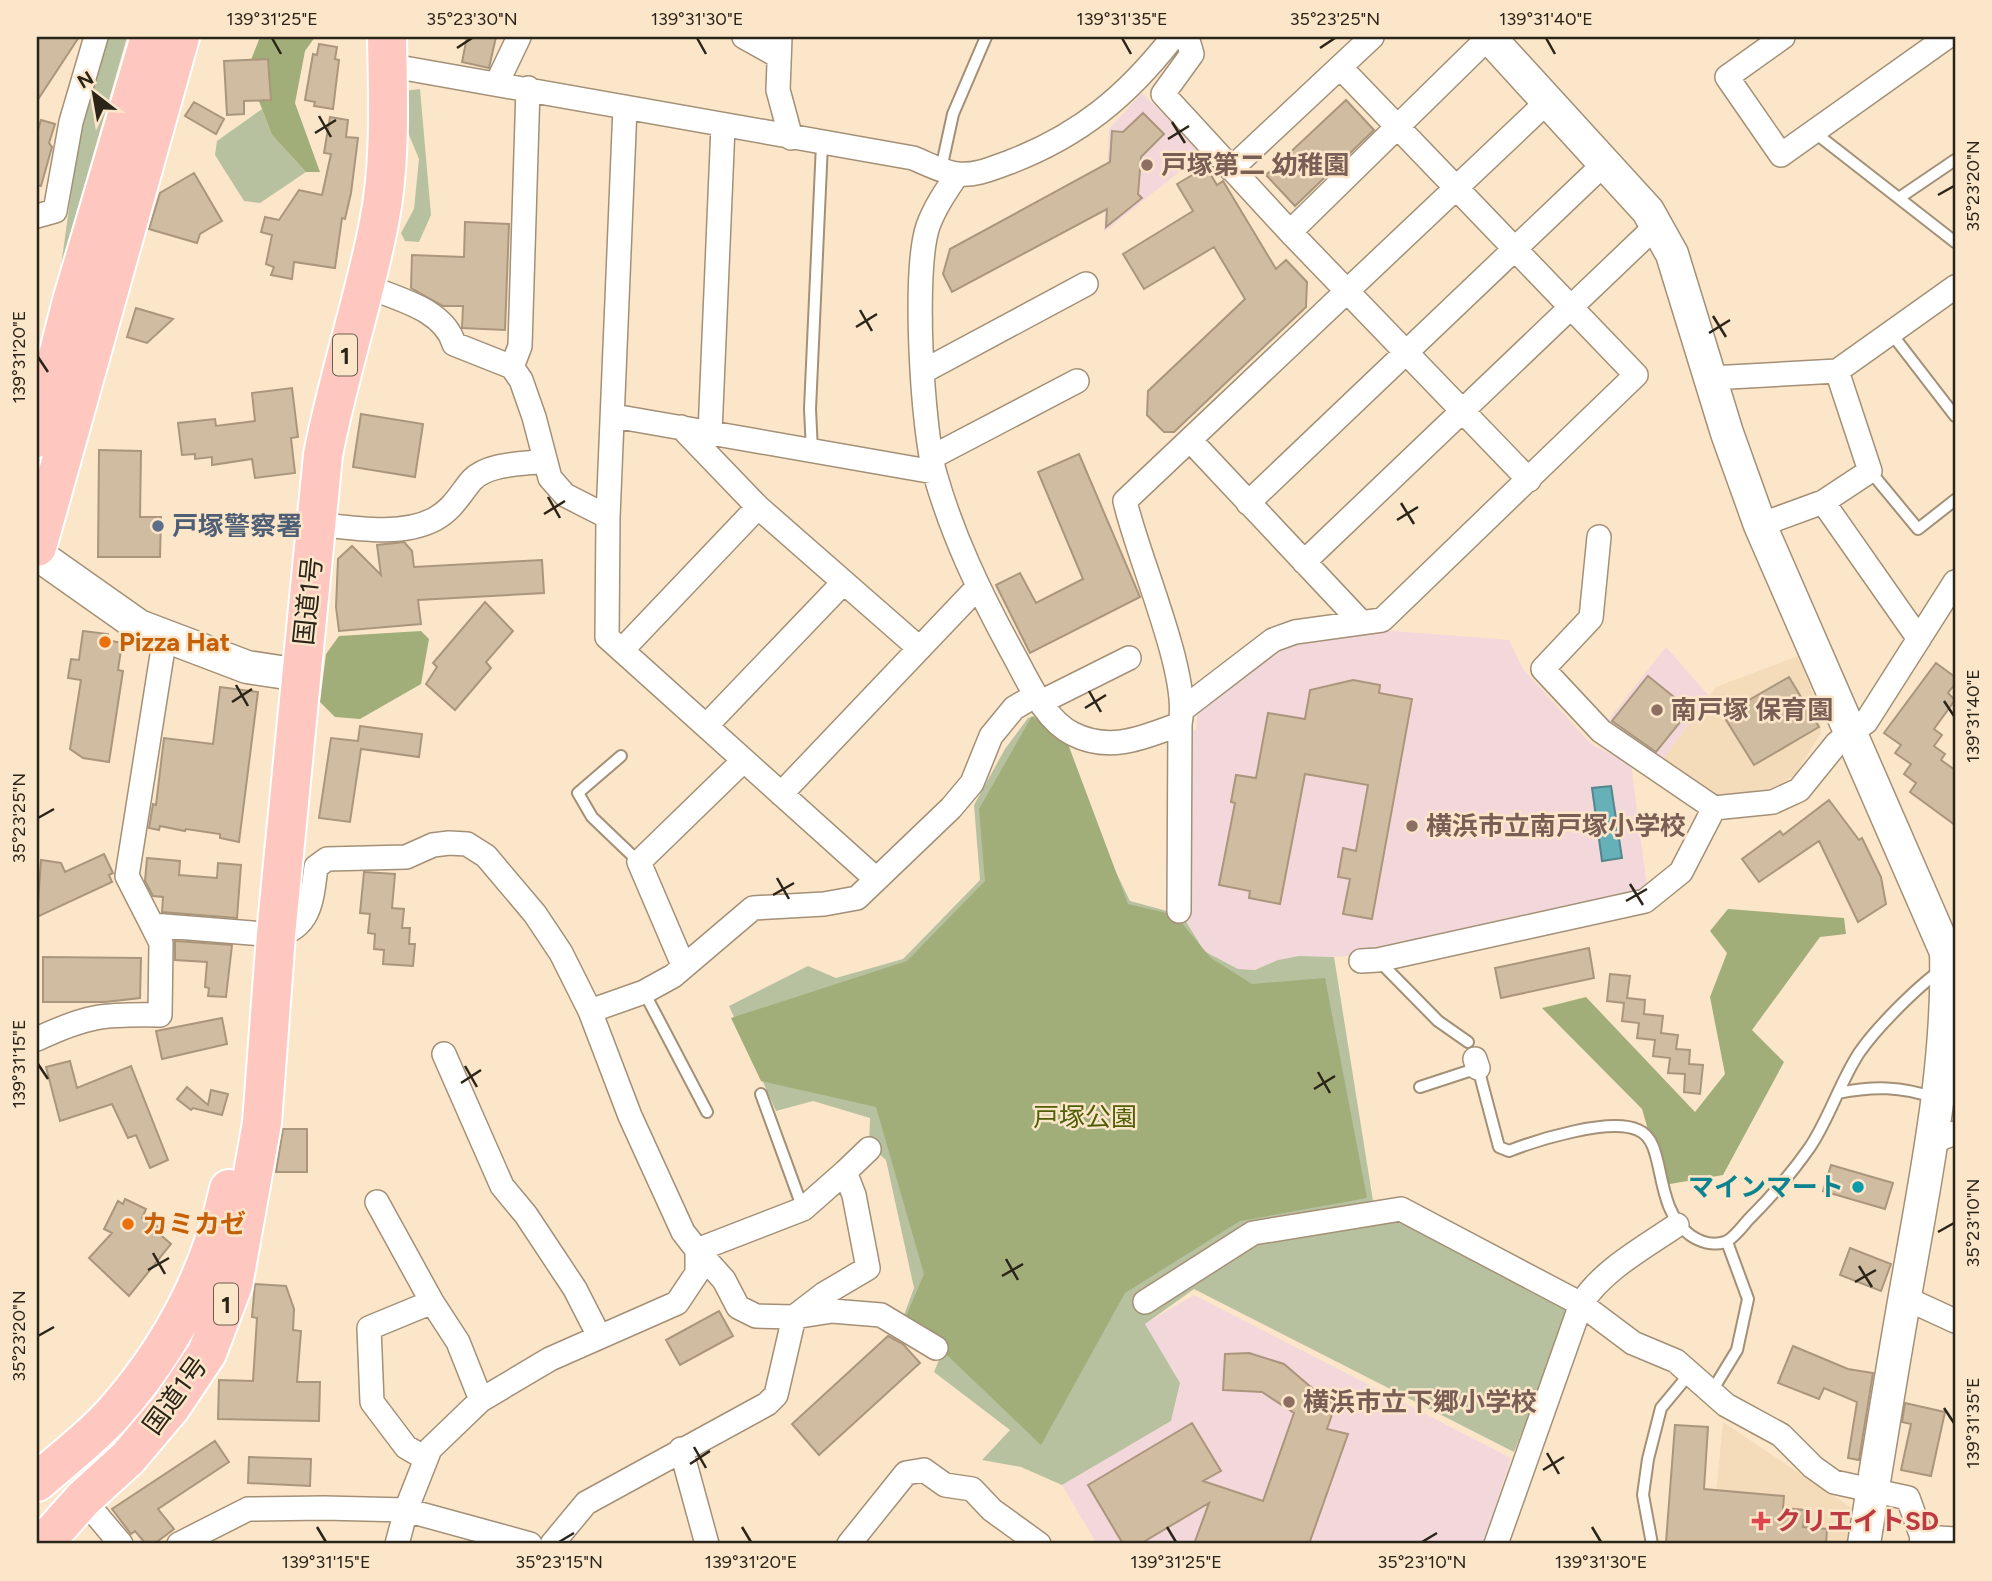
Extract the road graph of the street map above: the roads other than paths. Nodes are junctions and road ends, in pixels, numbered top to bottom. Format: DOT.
graph roads {
  1 [pos="96,37"];
  2 [pos="150,37"];
  3 [pos="180,37"];
  4 [pos="519,37"];
  5 [pos="744,37"];
  6 [pos="986,37"];
  7 [pos="1173,37"];
  8 [pos="1187,37"];
  9 [pos="1371,37"];
  10 [pos="1489,37"];
  11 [pos="1783,37"];
  12 [pos="1947,37"];
  13 [pos="779,47"];
  14 [pos="387,51"];
  15 [pos="1340,66"];
  16 [pos="497,83"];
  17 [pos="528,88"];
  18 [pos="1548,101"];
  19 [pos="625,107"];
  20 [pos="723,125"];
  21 [pos="1398,127"];
  22 [pos="1814,132"];
  23 [pos="791,138"];
  24 [pos="822,144"];
  25 [pos="1955,160"];
  26 [pos="1605,163"];
  27 [pos="1231,169"];
  28 [pos="949,172"];
  29 [pos="1456,188"];
  30 [pos="1899,198"];
  31 [pos="37,216"];
  32 [pos="1657,225"];
  33 [pos="1290,232"];
  34 [pos="1955,242"];
  35 [pos="1514,249"];
  36 [pos="1086,284"];
  37 [pos="366,286"];
  38 [pos="1955,287"];
  39 [pos="1347,292"];
  40 [pos="1570,308"];
  41 [pos="1891,333"];
  42 [pos="1405,353"];
  43 [pos="512,367"];
  44 [pos="924,371"];
  45 [pos="1837,371"];
  46 [pos="1711,378"];
  47 [pos="1077,381"];
  48 [pos="1462,412"];
  49 [pos="1955,415"];
  50 [pos="614,416"];
  51 [pos="681,428"];
  52 [pos="709,433"];
  53 [pos="37,438"];
  54 [pos="1190,440"];
  55 [pos="812,452"];
  56 [pos="545,461"];
  57 [pos="933,465"];
  58 [pos="1870,471"];
  59 [pos="1529,480"];
  60 [pos="1955,500"];
  61 [pos="1823,502"];
  62 [pos="1248,503"];
  63 [pos="758,507"];
  64 [pos="608,517"];
  65 [pos="316,524"];
  66 [pos="1760,525"];
  67 [pos="1600,537"];
  68 [pos="37,547"];
  69 [pos="37,554"];
  70 [pos="1304,562"];
  71 [pos="1955,582"];
  72 [pos="843,583"];
  73 [pos="977,588"];
  74 [pos="1360,621"];
  75 [pos="165,636"];
  76 [pos="1919,639"];
  77 [pos="919,648"];
  78 [pos="622,650"];
  79 [pos="1129,657"];
  80 [pos="300,675"];
  81 [pos="1038,699"];
  82 [pos="1182,716"];
  83 [pos="706,726"];
  84 [pos="1851,734"];
  85 [pos="621,756"];
  86 [pos="743,761"];
  87 [pos="780,794"];
  88 [pos="1714,808"];
  89 [pos="639,862"];
  90 [pos="876,879"];
  91 [pos="1179,911"];
  92 [pos="152,925"];
  93 [pos="276,935"];
  94 [pos="1949,954"];
  95 [pos="1369,960"];
  96 [pos="682,965"];
  97 [pos="644,992"];
  98 [pos="270,1004"];
  99 [pos="590,1011"];
  100 [pos="37,1040"];
  101 [pos="444,1054"];
  102 [pos="1474,1056"];
  103 [pos="1420,1087"];
  104 [pos="1838,1093"];
  105 [pos="761,1094"];
  106 [pos="1936,1098"];
  107 [pos="707,1112"];
  108 [pos="1944,1138"];
  109 [pos="869,1149"];
  110 [pos="845,1172"];
  111 [pos="377,1202"];
  112 [pos="803,1209"];
  113 [pos="1677,1225"];
  114 [pos="1727,1242"];
  115 [pos="697,1250"];
  116 [pos="1905,1298"];
  117 [pos="432,1302"];
  118 [pos="1144,1302"];
  119 [pos="1581,1304"];
  120 [pos="794,1317"];
  121 [pos="1955,1321"];
  122 [pos="599,1336"];
  123 [pos="936,1348"];
  124 [pos="1691,1372"];
  125 [pos="1712,1391"];
  126 [pos="481,1400"];
  127 [pos="681,1449"];
  128 [pos="425,1458"];
  129 [pos="37,1482"];
  130 [pos="1872,1492"];
  131 [pos="83,1499"];
  132 [pos="406,1510"];
  133 [pos="1955,1539"];
  134 [pos="1921,1540"];
  135 [pos="43,1544"];
  136 [pos="121,1544"];
  137 [pos="178,1544"];
  138 [pos="397,1544"];
  139 [pos="530,1544"];
  140 [pos="552,1544"];
  141 [pos="707,1544"];
  142 [pos="849,1544"];
  143 [pos="1039,1544"];
  144 [pos="1496,1544"];
  145 [pos="1652,1544"];
  146 [pos="1864,1544"];
  1 -- 31 [label="street"];
  2 -- 53 [label="highway"];
  3 -- 68 [label="highway"];
  4 -- 16 [label="street"];
  5 -- 13 [label="street"];
  6 -- 28 [label="lane"];
  7 -- 28 [label="street"];
  8 -- 27 [label="street"];
  9 -- 15 [label="street"];
  10 -- 18 [label="street"];
  10 -- 21 [label="street"];
  11 -- 22 [label="street"];
  12 -- 22 [label="street"];
  13 -- 23 [label="street"];
  14 -- 16 [label="street"];
  14 -- 37 [label="highway, 国道1号 / 1"];
  15 -- 21 [label="street"];
  15 -- 27 [label="street"];
  16 -- 17 [label="street"];
  17 -- 19 [label="street"];
  17 -- 43 [label="street"];
  18 -- 26 [label="street"];
  18 -- 29 [label="street"];
  19 -- 20 [label="street"];
  19 -- 50 [label="street"];
  20 -- 23 [label="street"];
  20 -- 52 [label="street"];
  21 -- 29 [label="street"];
  21 -- 33 [label="street"];
  22 -- 30 [label="lane"];
  23 -- 24 [label="street"];
  24 -- 28 [label="street"];
  24 -- 55 [label="lane"];
  25 -- 30 [label="lane"];
  26 -- 32 [label="street"];
  26 -- 35 [label="street"];
  27 -- 33 [label="street"];
  28 -- 44 [label="street"];
  29 -- 35 [label="street"];
  29 -- 39 [label="street"];
  30 -- 34 [label="lane"];
  32 -- 40 [label="street"];
  32 -- 46 [label="street"];
  33 -- 39 [label="street"];
  35 -- 40 [label="street"];
  35 -- 42 [label="street"];
  36 -- 44 [label="street"];
  37 -- 43 [label="street"];
  37 -- 65 [label="highway, 国道1号 / 1"];
  38 -- 41 [label="street"];
  39 -- 42 [label="street"];
  39 -- 54 [label="street"];
  40 -- 48 [label="street"];
  40 -- 59 [label="street"];
  41 -- 45 [label="street"];
  41 -- 49 [label="lane"];
  42 -- 48 [label="street"];
  42 -- 62 [label="street"];
  43 -- 56 [label="street"];
  44 -- 57 [label="street"];
  45 -- 46 [label="street"];
  45 -- 58 [label="street"];
  46 -- 66 [label="street"];
  47 -- 57 [label="street"];
  48 -- 59 [label="street"];
  48 -- 70 [label="street"];
  50 -- 51 [label="street"];
  50 -- 64 [label="street"];
  51 -- 52 [label="street"];
  51 -- 63 [label="street"];
  52 -- 55 [label="street"];
  54 -- 62 [label="street"];
  54 -- 82 [label="street"];
  55 -- 57 [label="street"];
  56 -- 64 [label="street"];
  56 -- 65 [label="street"];
  57 -- 73 [label="street"];
  58 -- 60 [label="lane"];
  58 -- 61 [label="street"];
  59 -- 74 [label="street"];
  61 -- 66 [label="street"];
  61 -- 76 [label="street"];
  62 -- 70 [label="street"];
  63 -- 72 [label="street"];
  63 -- 78 [label="street"];
  64 -- 78 [label="street"];
  65 -- 80 [label="highway, 国道1号 / 1"];
  66 -- 84 [label="street"];
  67 -- 88 [label="street"];
  69 -- 75 [label="street"];
  70 -- 74 [label="street"];
  71 -- 76 [label="street"];
  72 -- 77 [label="street"];
  72 -- 83 [label="street"];
  73 -- 77 [label="street"];
  73 -- 81 [label="street"];
  74 -- 82 [label="street"];
  75 -- 80 [label="street"];
  75 -- 92 [label="street"];
  76 -- 84 [label="street"];
  77 -- 87 [label="street"];
  78 -- 83 [label="street"];
  79 -- 81 [label="street"];
  80 -- 93 [label="highway, 国道1号 / 1"];
  81 -- 82 [label="street"];
  81 -- 90 [label="street"];
  82 -- 91 [label="street"];
  83 -- 86 [label="street"];
  84 -- 88 [label="street"];
  84 -- 94 [label="street"];
  85 -- 89 [label="lane"];
  86 -- 87 [label="street"];
  86 -- 89 [label="street"];
  87 -- 90 [label="street"];
  88 -- 95 [label="street"];
  89 -- 96 [label="street"];
  90 -- 96 [label="street"];
  92 -- 93 [label="street"];
  92 -- 100 [label="street"];
  93 -- 98 [label="highway, 国道1号 / 1"];
  93 -- 99 [label="street"];
  94 -- 104 [label="lane"];
  94 -- 106 [label="street"];
  95 -- 102 [label="lane"];
  96 -- 97 [label="street"];
  97 -- 99 [label="street"];
  97 -- 107 [label="lane"];
  98 -- 129 [label="highway, 国道1号 / 1"];
  98 -- 131 [label="highway, 国道1号 / 1"];
  99 -- 115 [label="street"];
  101 -- 122 [label="street"];
  102 -- 103 [label="lane"];
  102 -- 113 [label="lane"];
  104 -- 106 [label="lane"];
  104 -- 114 [label="lane"];
  105 -- 112 [label="lane"];
  106 -- 108 [label="street"];
  108 -- 116 [label="street"];
  109 -- 110 [label="street"];
  110 -- 112 [label="street"];
  110 -- 120 [label="street"];
  111 -- 117 [label="street"];
  112 -- 115 [label="street"];
  113 -- 114 [label="lane"];
  113 -- 119 [label="street"];
  114 -- 125 [label="lane"];
  115 -- 120 [label="street"];
  115 -- 122 [label="street"];
  116 -- 121 [label="street"];
  116 -- 130 [label="street"];
  117 -- 126 [label="street"];
  117 -- 128 [label="street"];
  118 -- 119 [label="street"];
  119 -- 124 [label="street"];
  119 -- 144 [label="street"];
  120 -- 123 [label="street"];
  120 -- 127 [label="street"];
  122 -- 126 [label="street"];
  124 -- 125 [label="street"];
  124 -- 145 [label="lane"];
  125 -- 130 [label="street"];
  126 -- 128 [label="street"];
  127 -- 140 [label="street"];
  127 -- 141 [label="street"];
  128 -- 132 [label="street"];
  130 -- 134 [label="street"];
  130 -- 146 [label="street"];
  131 -- 135 [label="highway, 国道1号 / 1"];
  131 -- 136 [label="street"];
  132 -- 137 [label="street"];
  132 -- 138 [label="street"];
  132 -- 139 [label="street"];
  133 -- 134 [label="street"];
  142 -- 143 [label="street"];
}
